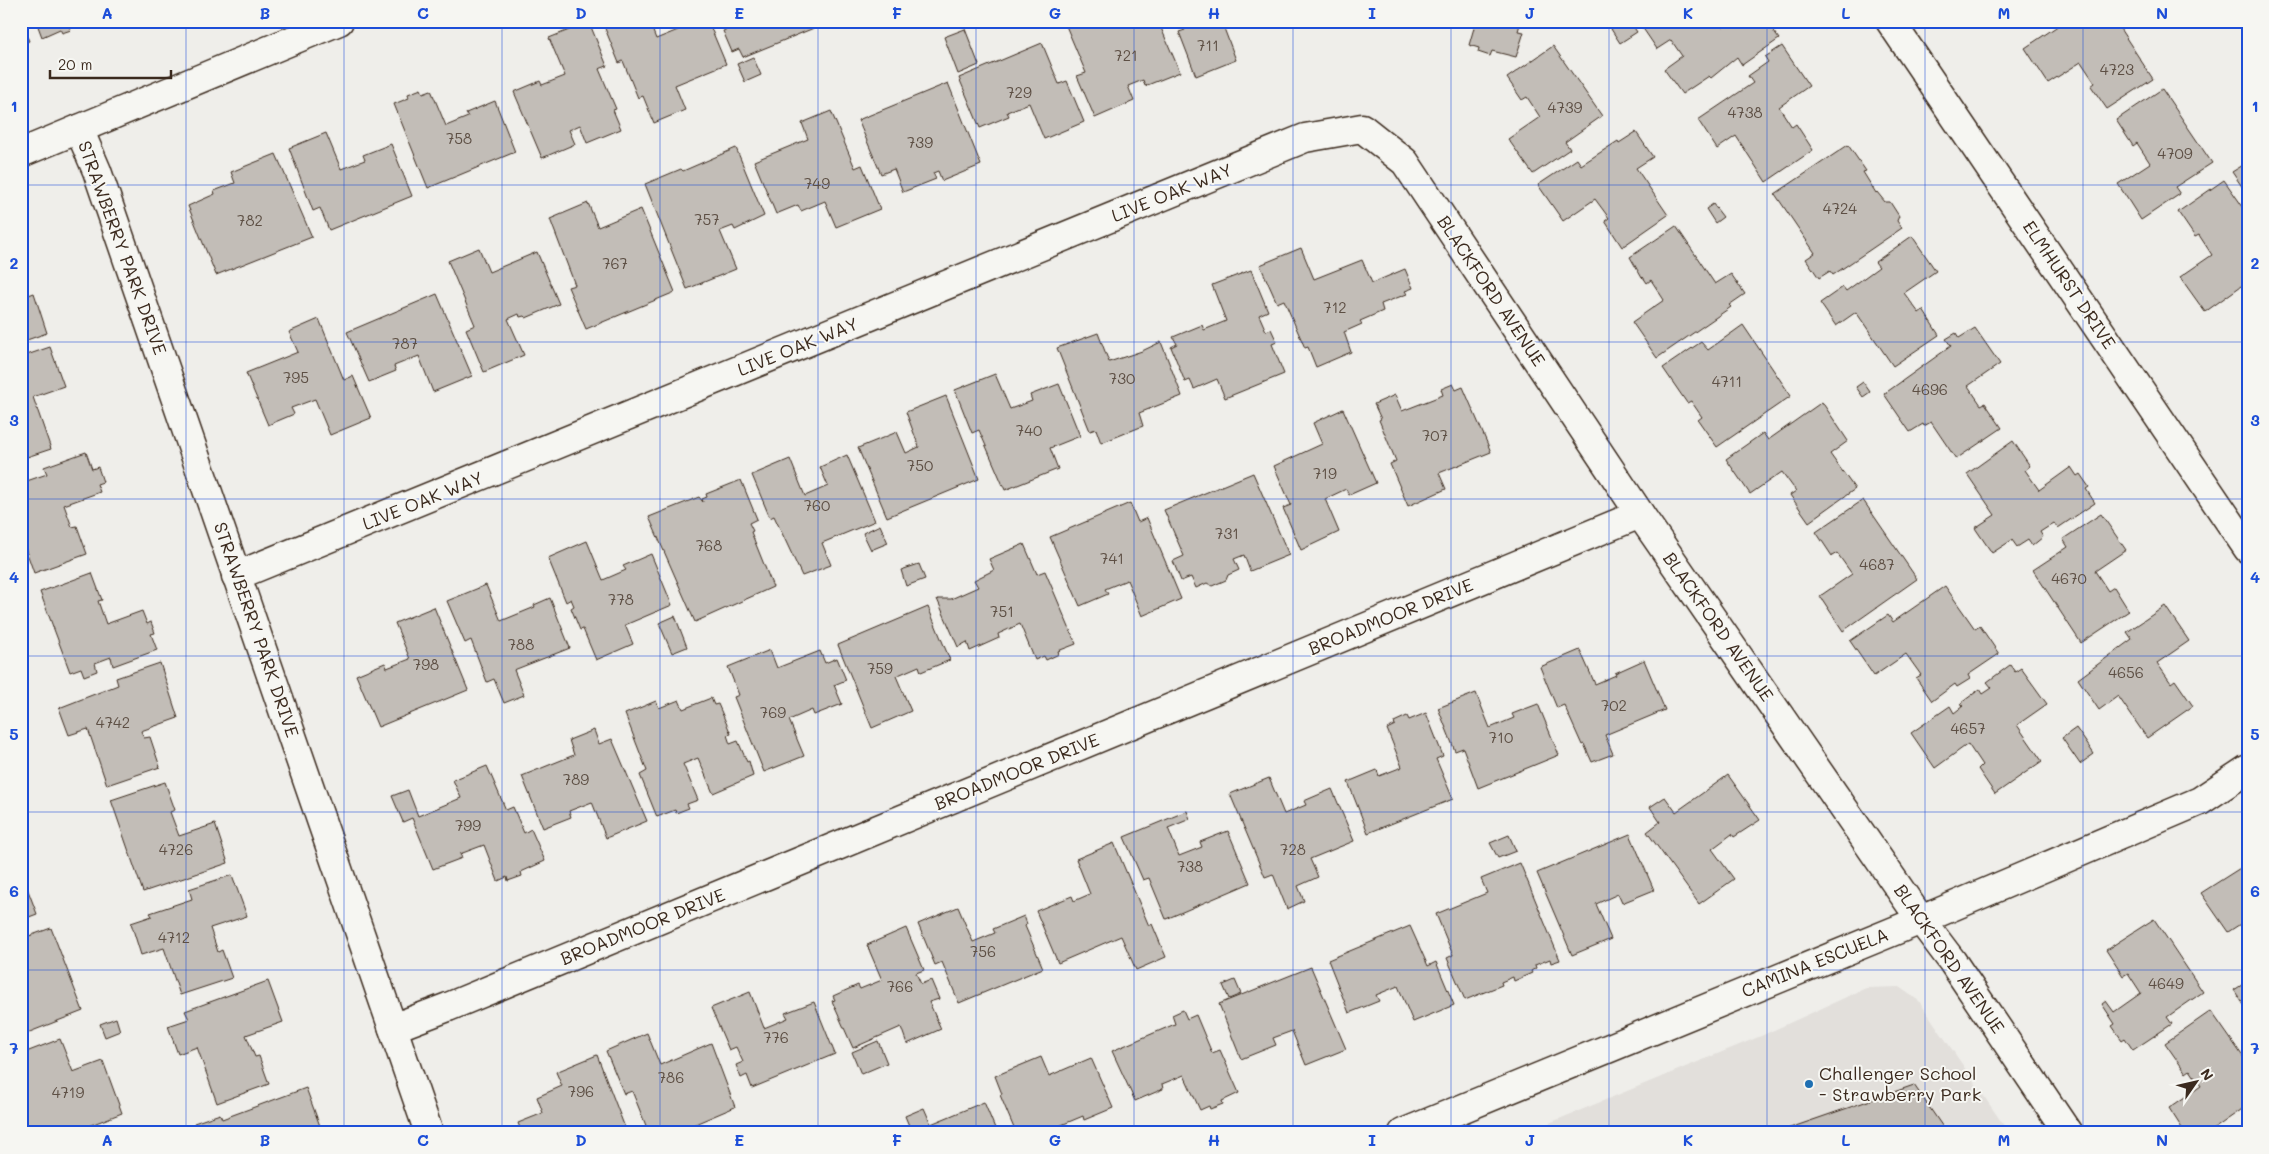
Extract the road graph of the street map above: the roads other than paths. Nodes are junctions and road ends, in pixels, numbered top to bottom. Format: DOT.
graph roads {
  1 [pos="339,21"];
  2 [pos="1890,21"];
  3 [pos="1362,128"];
  4 [pos="79,129"];
  5 [pos="21,153"];
  6 [pos="1640,514"];
  7 [pos="2248,549"];
  8 [pos="236,576"];
  9 [pos="2248,769"];
  10 [pos="1921,920"];
  11 [pos="393,1028"];
  12 [pos="429,1133"];
  13 [pos="1403,1133"];
  14 [pos="2068,1133"];
  1 -- 4 [label="street"];
  2 -- 7 [label="street, ELMHURST DRIVE"];
  3 -- 6 [label="street, BLACKFORD AVENUE"];
  3 -- 8 [label="street, LIVE OAK WAY"];
  4 -- 5 [label="street"];
  4 -- 8 [label="street, STRAWBERRY PARK DRIVE"];
  6 -- 10 [label="street, BLACKFORD AVENUE"];
  6 -- 11 [label="street, BROADMOOR DRIVE"];
  8 -- 11 [label="street, STRAWBERRY PARK DRIVE"];
  9 -- 10 [label="street, CAMINA ESCUELA"];
  10 -- 13 [label="street, CAMINA ESCUELA"];
  10 -- 14 [label="street, BLACKFORD AVENUE"];
  11 -- 12 [label="street, STRAWBERRY PARK DRIVE"];
}
